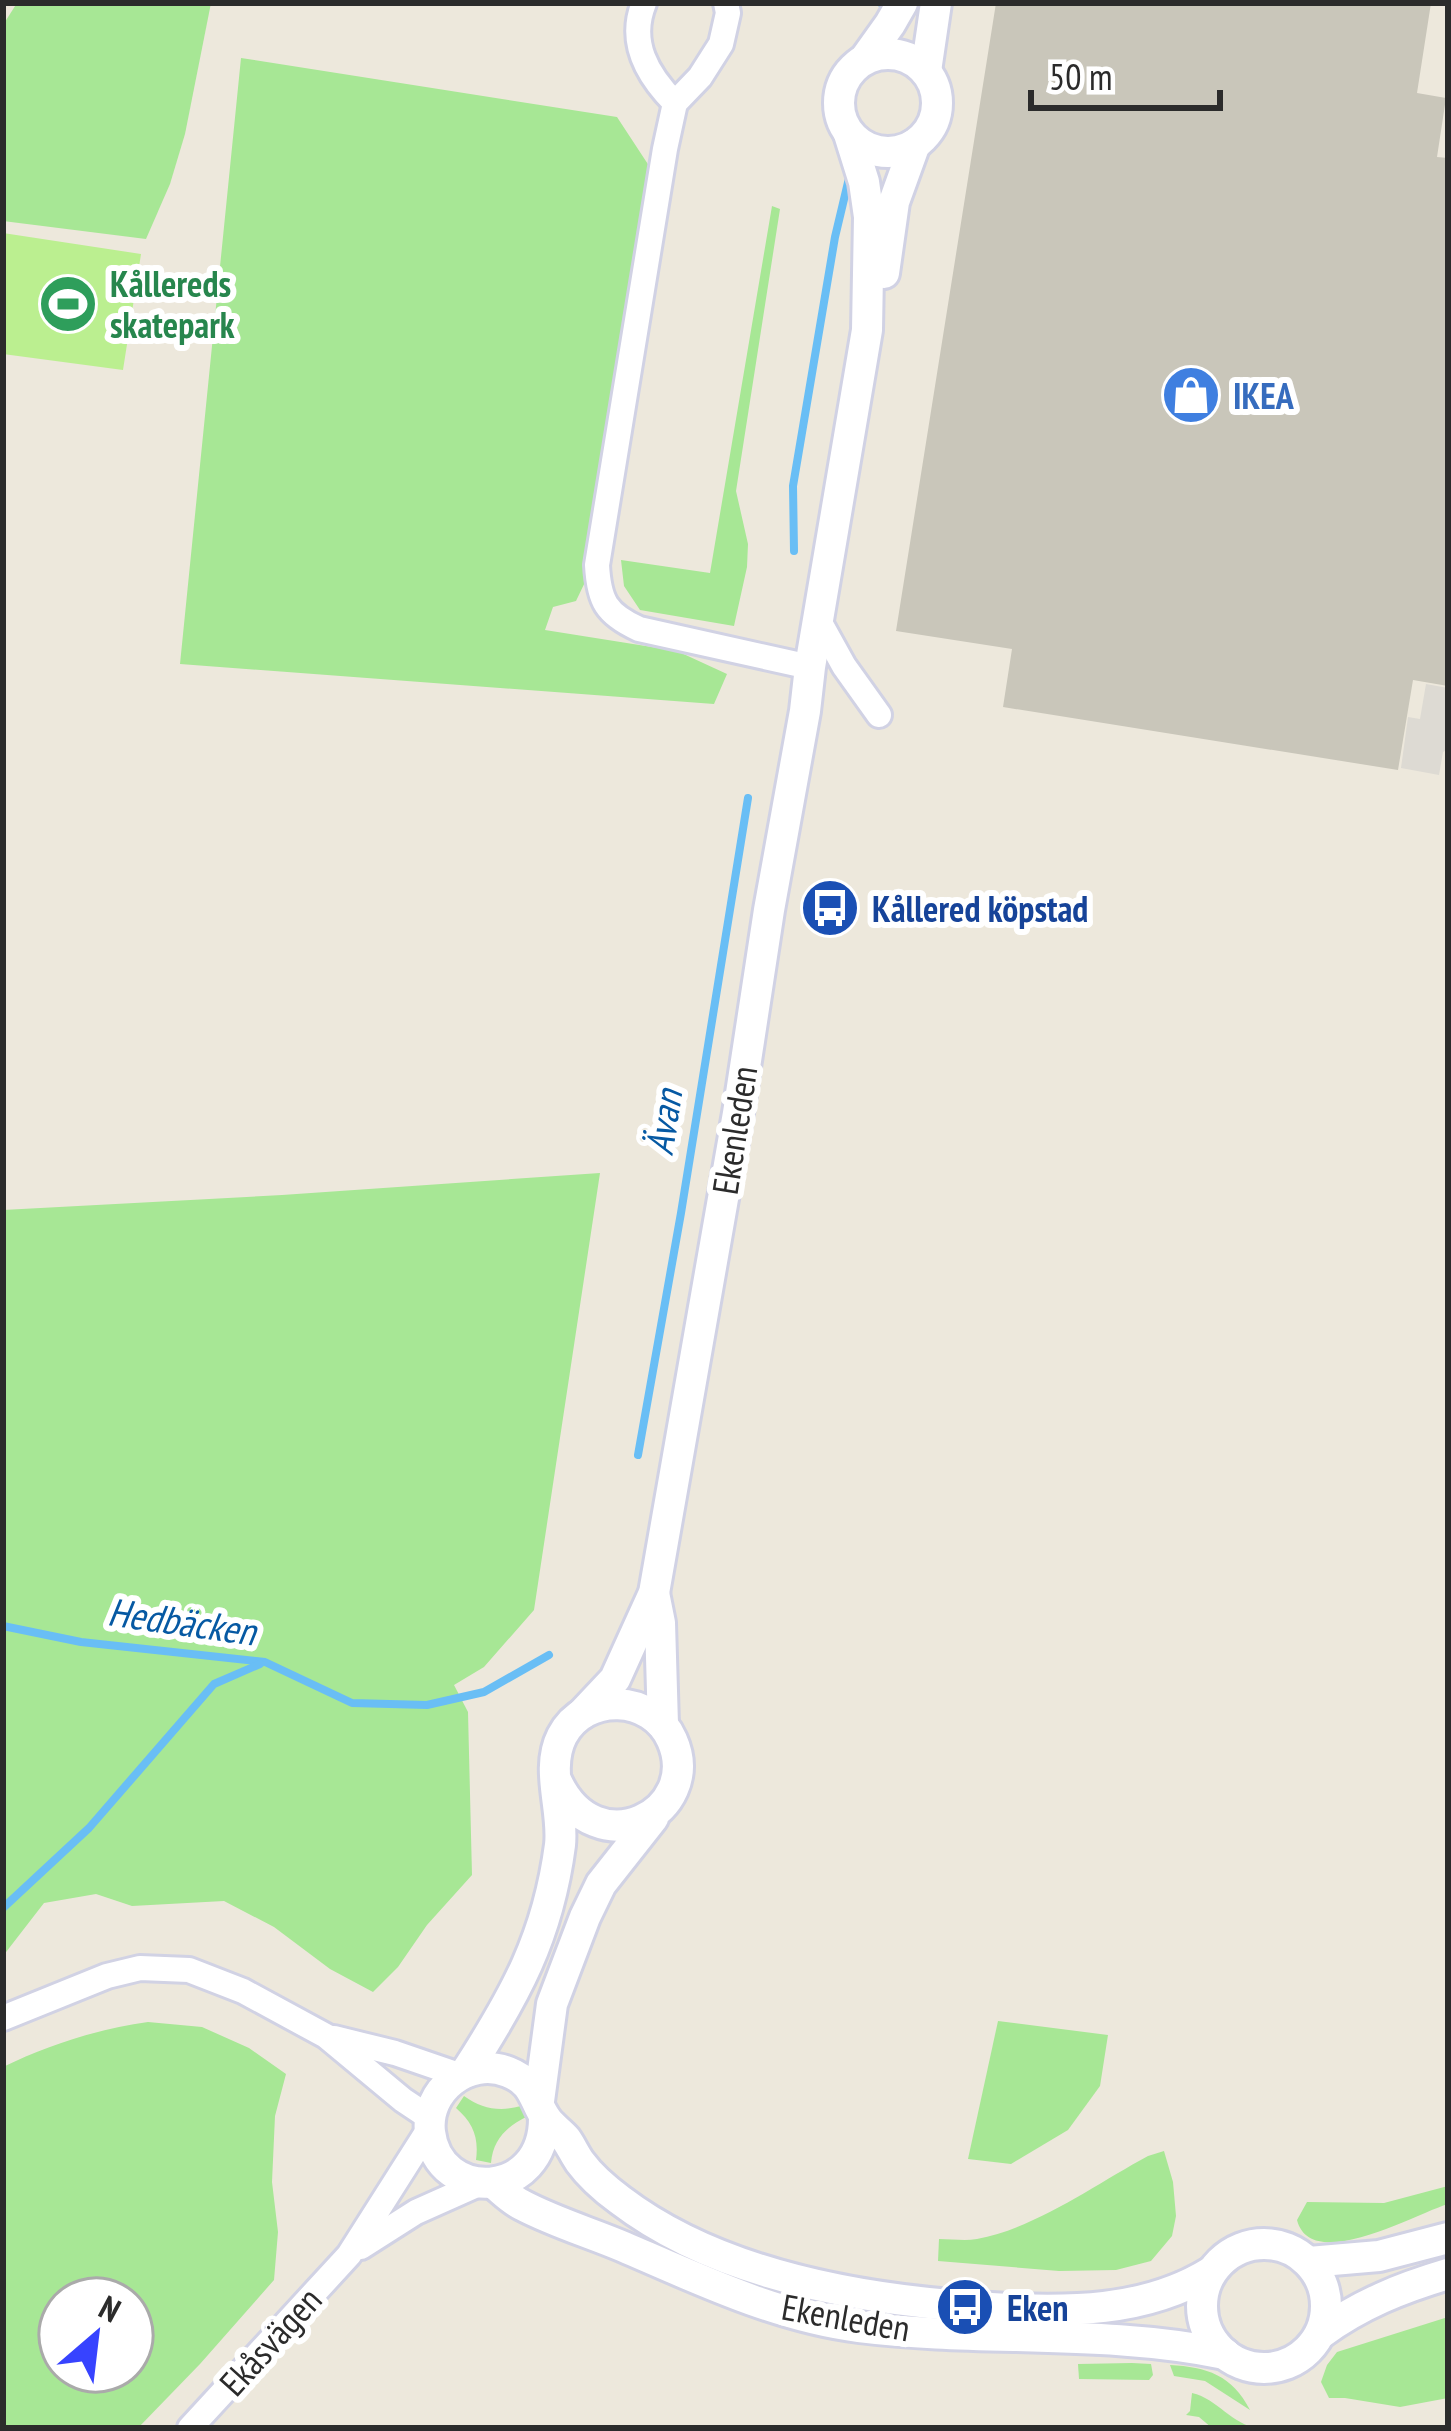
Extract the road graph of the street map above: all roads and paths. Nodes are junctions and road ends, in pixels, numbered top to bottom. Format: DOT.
graph roads {
  1 [pos="644,3"];
  2 [pos="726,3"];
  3 [pos="902,3"];
  4 [pos="936,3"];
  5 [pos="865,58"];
  6 [pos="926,71"];
  7 [pos="674,103"];
  8 [pos="849,134"];
  9 [pos="915,144"];
  10 [pos="867,330"];
  11 [pos="818,619"];
  12 [pos="810,667"];
  13 [pos="879,715"];
  14 [pos="654,1593"];
  15 [pos="583,1713"];
  16 [pos="663,1725"];
  17 [pos="556,1780"];
  18 [pos="660,1808"];
  19 [pos="3,2018"];
  20 [pos="326,2036"];
  21 [pos="462,2074"];
  22 [pos="541,2109"];
  23 [pos="430,2124"];
  24 [pos="487,2183"];
  25 [pos="1448,2238"];
  26 [pos="349,2255"];
  27 [pos="1309,2262"];
  28 [pos="1211,2272"];
  29 [pos="1448,2274"];
  30 [pos="1321,2332"];
  31 [pos="1225,2354"];
  32 [pos="190,2428"];
  1 -- 7 [label="street"];
  2 -- 7 [label="street"];
  3 -- 5 [label="street, Ekenleden"];
  4 -- 6 [label="street, Ekenleden"];
  5 -- 6 [label="street"];
  5 -- 8 [label="street, Ekenleden"];
  6 -- 9 [label="street, Ekenleden"];
  7 -- 12 [label="street"];
  8 -- 9 [label="street"];
  8 -- 10 [label="street, Ekenleden"];
  9 -- 10 [label="street, Ekenleden"];
  10 -- 11 [label="street, Ekenleden"];
  11 -- 12 [label="street, Ekenleden"];
  11 -- 13 [label="street"];
  12 -- 14 [label="street, Ekenleden"];
  14 -- 15 [label="street, Ekenleden"];
  14 -- 16 [label="street, Ekenleden"];
  15 -- 16 [label="street"];
  15 -- 17 [label="street"];
  16 -- 18 [label="street"];
  17 -- 18 [label="street"];
  17 -- 21 [label="street"];
  18 -- 22 [label="street"];
  19 -- 20 [label="street"];
  20 -- 21 [label="street"];
  20 -- 23 [label="street"];
  21 -- 22 [label="street, Ekenleden"];
  21 -- 23 [label="street"];
  22 -- 24 [label="street"];
  22 -- 28 [label="street, Ekenleden"];
  23 -- 24 [label="street, Ekenleden"];
  23 -- 26 [label="street, Ekåsvägen"];
  24 -- 26 [label="street, Ekåsvägen"];
  24 -- 31 [label="street, Ekenleden"];
  25 -- 27 [label="street"];
  26 -- 32 [label="street, Ekåsvägen"];
  27 -- 28 [label="street"];
  27 -- 30 [label="street"];
  28 -- 31 [label="street"];
  29 -- 30 [label="street"];
  30 -- 31 [label="street"];
}
